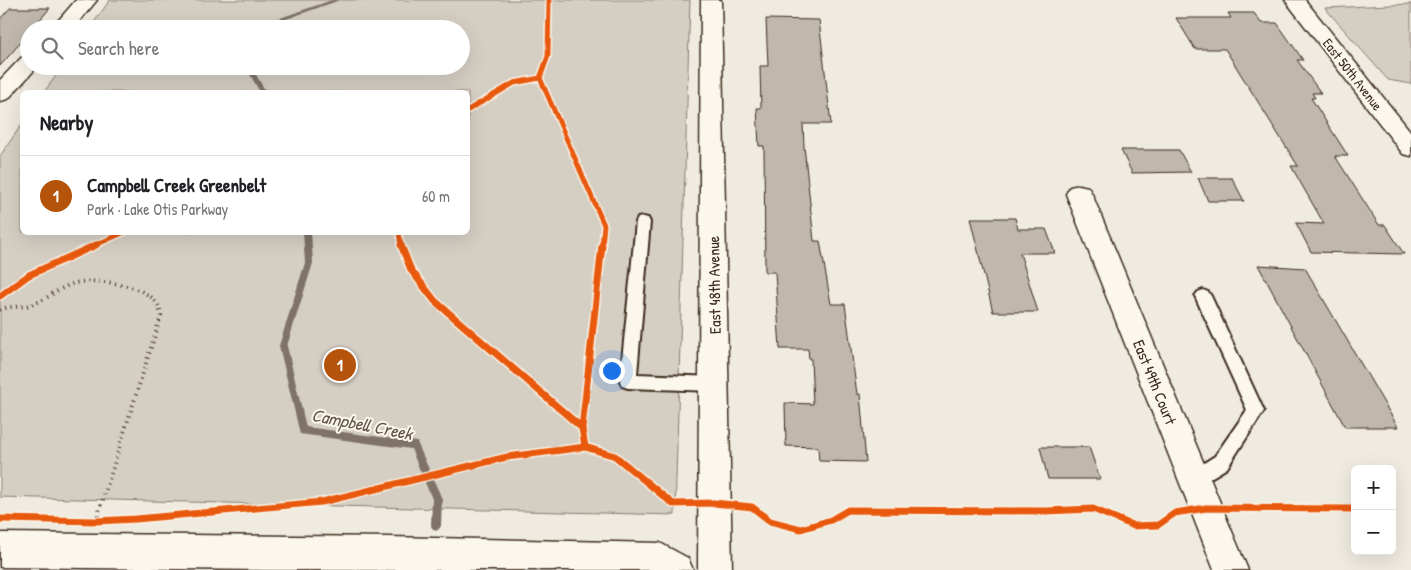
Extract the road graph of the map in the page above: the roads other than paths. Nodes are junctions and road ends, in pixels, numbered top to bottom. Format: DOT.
graph roads {
  1 [pos="88,0"];
  2 [pos="711,0"];
  3 [pos="1295,0"];
  4 [pos="69,20"];
  5 [pos="20,73"];
  6 [pos="0,94"];
  7 [pos="1411,148"];
  8 [pos="1079,194"];
  9 [pos="643,222"];
  10 [pos="1203,296"];
  11 [pos="715,384"];
  12 [pos="1194,479"];
  13 [pos="0,550"];
  14 [pos="117,561"];
  15 [pos="676,570"];
  16 [pos="715,570"];
  17 [pos="1231,570"];
  1 -- 4 [label="street"];
  2 -- 11 [label="street, East 48th Avenue"];
  3 -- 7 [label="street, East 50th Avenue"];
  5 -- 6 [label="street"];
  8 -- 12 [label="street, East 49th Court"];
  9 -- 11 [label="lane"];
  10 -- 12 [label="lane"];
  11 -- 16 [label="street, East 48th Avenue"];
  12 -- 17 [label="street, East 49th Court"];
  13 -- 14 [label="street"];
  14 -- 15 [label="street"];
}
